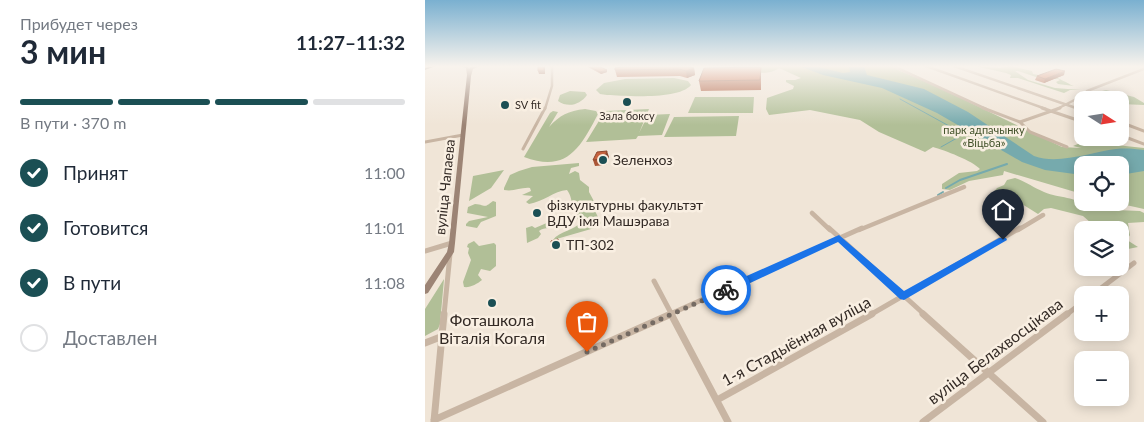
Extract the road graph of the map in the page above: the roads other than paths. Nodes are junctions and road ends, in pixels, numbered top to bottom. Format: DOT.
graph roads {
  1 [pos="468,86"];
  2 [pos="551,86"];
  3 [pos="936,86"];
  4 [pos="981,86"];
  5 [pos="1011,86"];
  6 [pos="1101,86"];
  7 [pos="1067,105"];
  8 [pos="1074,107"];
  9 [pos="1052,111"];
  10 [pos="1074,119"];
  11 [pos="1020,122"];
  12 [pos="1129,125"];
  13 [pos="1144,131"];
  14 [pos="463,135"];
  15 [pos="1129,138"];
  16 [pos="425,142"];
  17 [pos="1144,144"];
  18 [pos="1067,147"];
  19 [pos="523,149"];
  20 [pos="964,187"];
  21 [pos="812,213"];
  22 [pos="1043,215"];
  23 [pos="839,238"];
  24 [pos="452,243"];
  25 [pos="425,251"];
  26 [pos="450,252"];
  27 [pos="1134,263"];
  28 [pos="654,281"];
  29 [pos="1104,286"];
  30 [pos="425,291"];
  31 [pos="904,296"];
  32 [pos="1074,309"];
  33 [pos="673,314"];
  34 [pos="443,336"];
  35 [pos="425,343"];
  36 [pos="988,372"];
  37 [pos="717,400"];
  38 [pos="434,421"];
  39 [pos="728,422"];
  40 [pos="923,422"];
  41 [pos="1043,422"];
  1 -- 14 [label="street, вуліца Чапаева"];
  2 -- 19 [label="street"];
  3 -- 11 [label="street"];
  4 -- 9 [label="street"];
  5 -- 7 [label="street"];
  6 -- 7 [label="street"];
  7 -- 8 [label="street"];
  7 -- 9 [label="street"];
  9 -- 10 [label="street"];
  9 -- 11 [label="street"];
  11 -- 18 [label="street"];
  12 -- 13 [label="street"];
  14 -- 16 [label="street"];
  14 -- 24 [label="street, вуліца Чапаева"];
  15 -- 17 [label="street"];
  20 -- 23 [label="street"];
  21 -- 23 [label="street"];
  22 -- 31 [label="street, 1-я Стадыённая вуліца"];
  23 -- 31 [label="street"];
  23 -- 33 [label="street"];
  24 -- 25 [label="street"];
  24 -- 26 [label="street, вуліца Чапаева"];
  26 -- 30 [label="street"];
  26 -- 34 [label="street, вуліца Чапаева"];
  27 -- 29 [label="street"];
  28 -- 33 [label="street"];
  31 -- 36 [label="street"];
  31 -- 37 [label="street, 1-я Стадыённая вуліца"];
  32 -- 36 [label="street, вуліца Белахвосцікава"];
  33 -- 37 [label="street"];
  33 -- 38 [label="street"];
  34 -- 35 [label="street"];
  34 -- 38 [label="street, вуліца Чапаева"];
  36 -- 40 [label="street, вуліца Белахвосцікава"];
  36 -- 41 [label="street"];
  37 -- 39 [label="street"];
}
